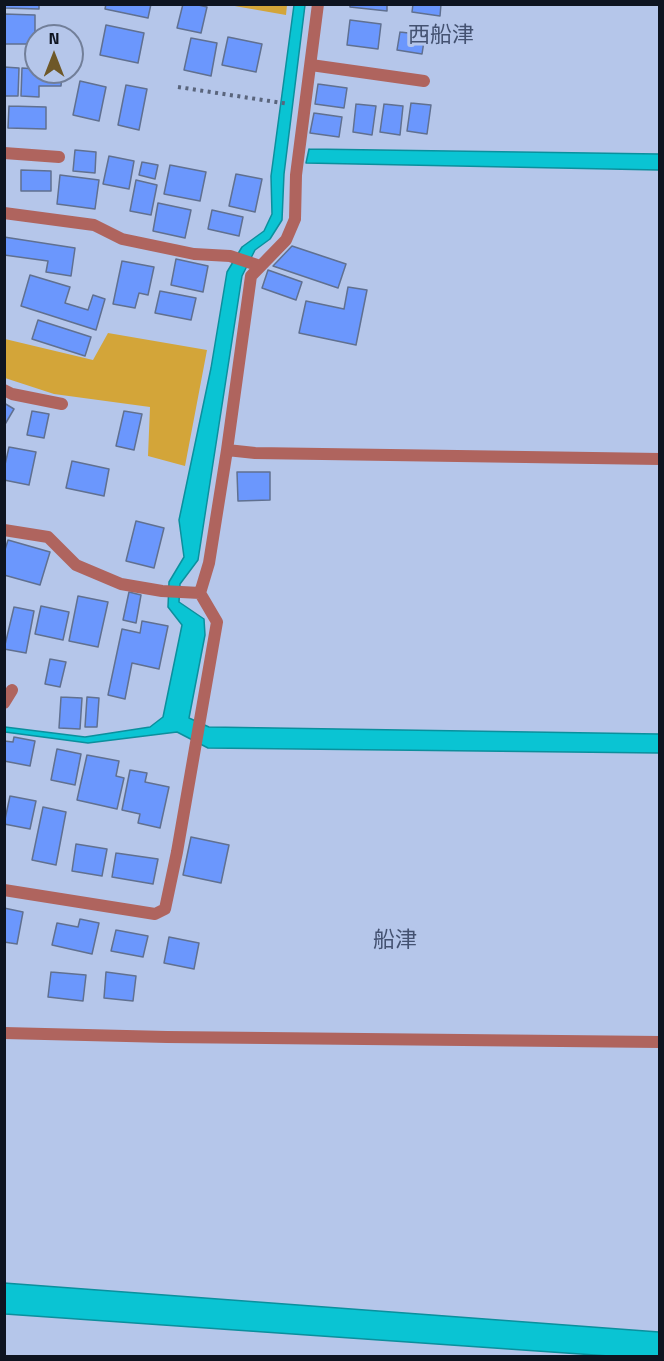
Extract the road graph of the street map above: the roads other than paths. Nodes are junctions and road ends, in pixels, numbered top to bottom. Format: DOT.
graph roads {
  1 [pos="318,4"];
  2 [pos="311,65"];
  3 [pos="424,81"];
  4 [pos="4,153"];
  5 [pos="59,157"];
  6 [pos="4,213"];
  7 [pos="260,266"];
  8 [pos="4,390"];
  9 [pos="62,404"];
  10 [pos="227,450"];
  11 [pos="660,459"];
  12 [pos="4,530"];
  13 [pos="200,593"];
  14 [pos="12,690"];
  15 [pos="4,703"];
  16 [pos="4,890"];
  17 [pos="4,1033"];
  18 [pos="660,1042"];
  1 -- 2 [label="street"];
  2 -- 3 [label="street"];
  2 -- 7 [label="street"];
  4 -- 5 [label="street"];
  6 -- 7 [label="street"];
  7 -- 10 [label="street"];
  8 -- 9 [label="street"];
  10 -- 11 [label="street"];
  10 -- 13 [label="street"];
  12 -- 13 [label="street"];
  13 -- 16 [label="street"];
  14 -- 15 [label="street"];
  17 -- 18 [label="street"];
}
